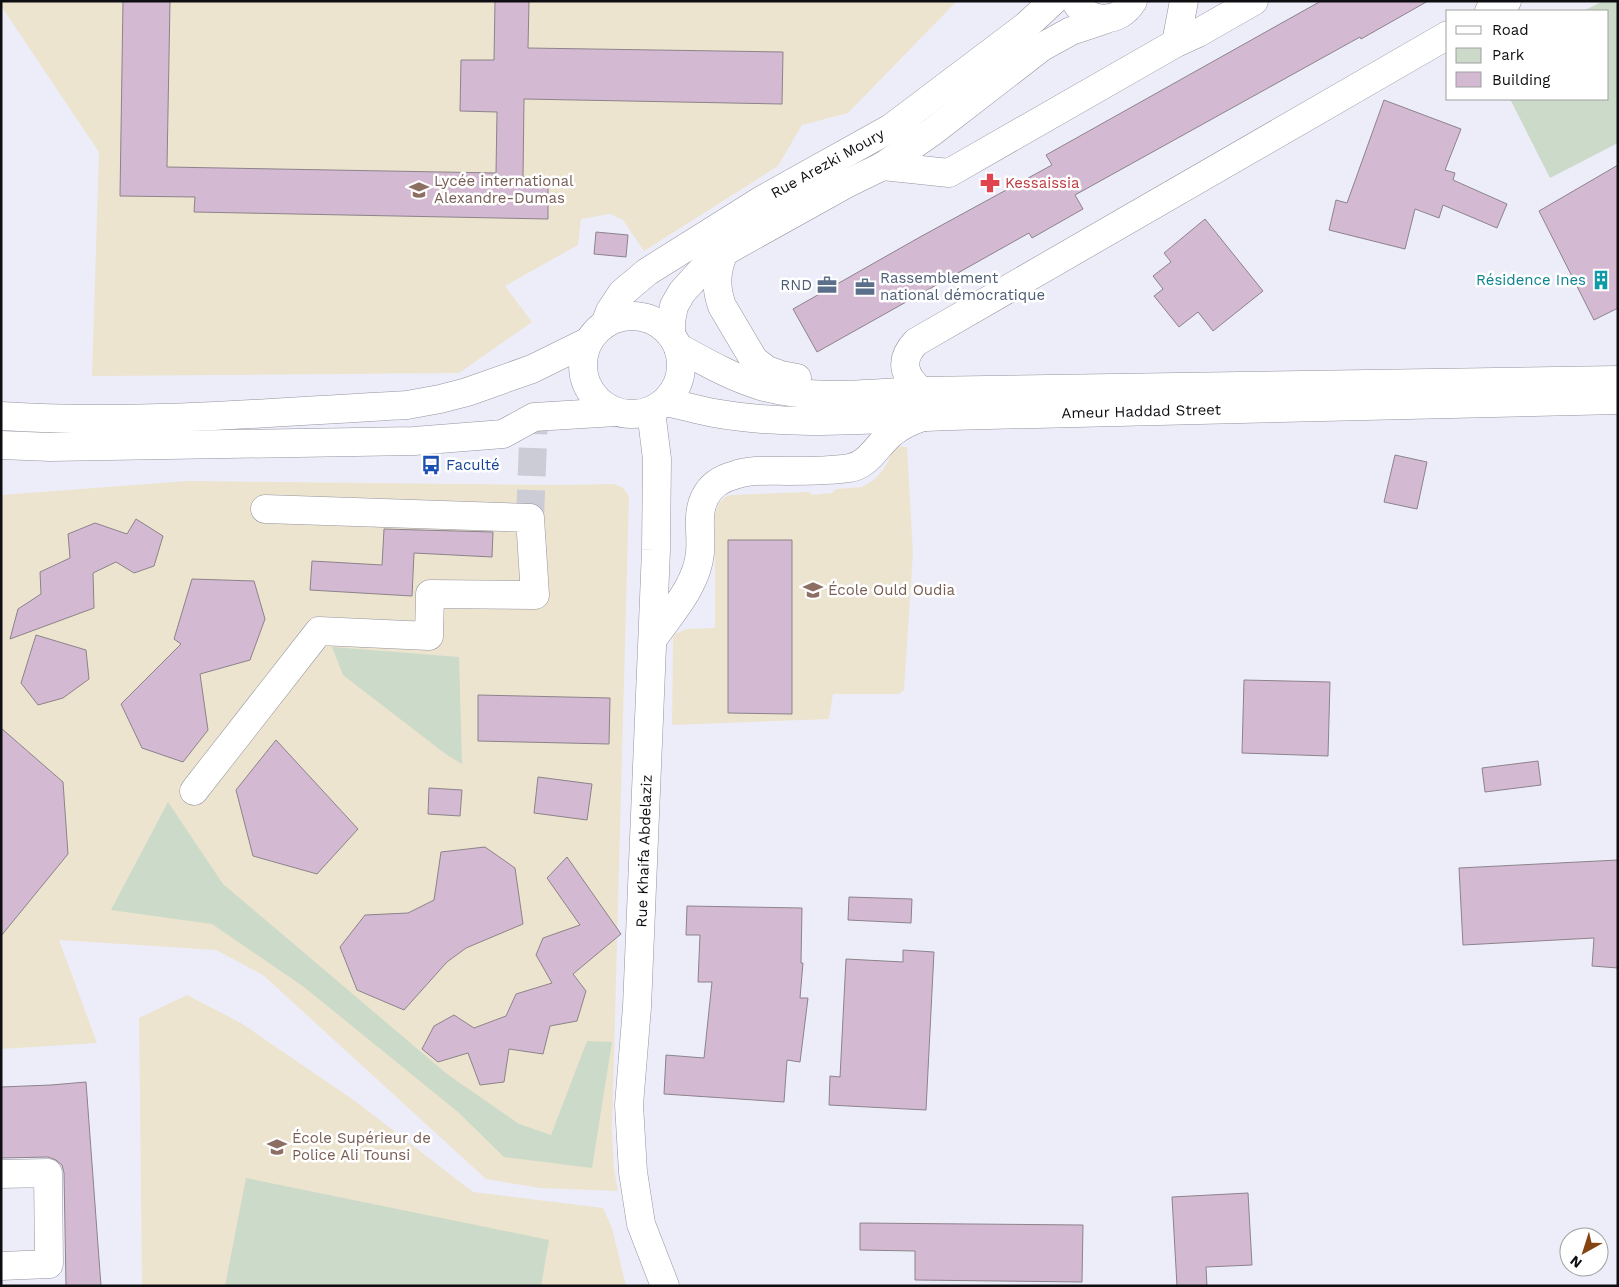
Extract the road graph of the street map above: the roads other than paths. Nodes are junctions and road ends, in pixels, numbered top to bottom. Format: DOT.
graph roads {
  1 [pos="1053,1"];
  2 [pos="1075,1"];
  3 [pos="1133,1"];
  4 [pos="1184,1"];
  5 [pos="1254,1"];
  6 [pos="1507,1"];
  7 [pos="1491,10"];
  8 [pos="1104,20"];
  9 [pos="1446,36"];
  10 [pos="1176,43"];
  11 [pos="883,166"];
  12 [pos="724,252"];
  13 [pos="597,332"];
  14 [pos="675,341"];
  15 [pos="1618,380"];
  16 [pos="1618,400"];
  17 [pos="922,404"];
  18 [pos="658,406"];
  19 [pos="616,412"];
  20 [pos="1,416"];
  21 [pos="1,445"];
  22 [pos="265,509"];
  23 [pos="653,639"];
  24 [pos="194,791"];
  25 [pos="1,1174"];
  26 [pos="1,1266"];
  27 [pos="661,1284"];
  1 -- 13 [label="main road, Rue Arezki Moury"];
  2 -- 8 [label="main road"];
  3 -- 8 [label="main road, Rue Arezki Moury"];
  4 -- 10 [label="main road"];
  5 -- 10 [label="main road"];
  6 -- 7 [label="main road"];
  8 -- 11 [label="main road, Rue Arezki Moury"];
  9 -- 17 [label="main road"];
  10 -- 11 [label="main road"];
  11 -- 12 [label="main road, Rue Arezki Moury"];
  12 -- 14 [label="main road, Rue Arezki Moury"];
  12 -- 17 [label="main road"];
  13 -- 14 [label="main road"];
  13 -- 19 [label="main road"];
  13 -- 20 [label="main road"];
  14 -- 17 [label="main road, Ameur Haddad Street"];
  14 -- 18 [label="main road"];
  15 -- 17 [label="main road, Ameur Haddad Street"];
  16 -- 17 [label="main road, Ameur Haddad Street"];
  17 -- 18 [label="main road, Ameur Haddad Street"];
  17 -- 23 [label="main road"];
  18 -- 19 [label="main road"];
  18 -- 23 [label="main road, Rue Khaifa Abdelaziz"];
  19 -- 21 [label="main road"];
  22 -- 24 [label="main road"];
  23 -- 27 [label="main road, Rue Khaifa Abdelaziz"];
  25 -- 26 [label="main road"];
}
